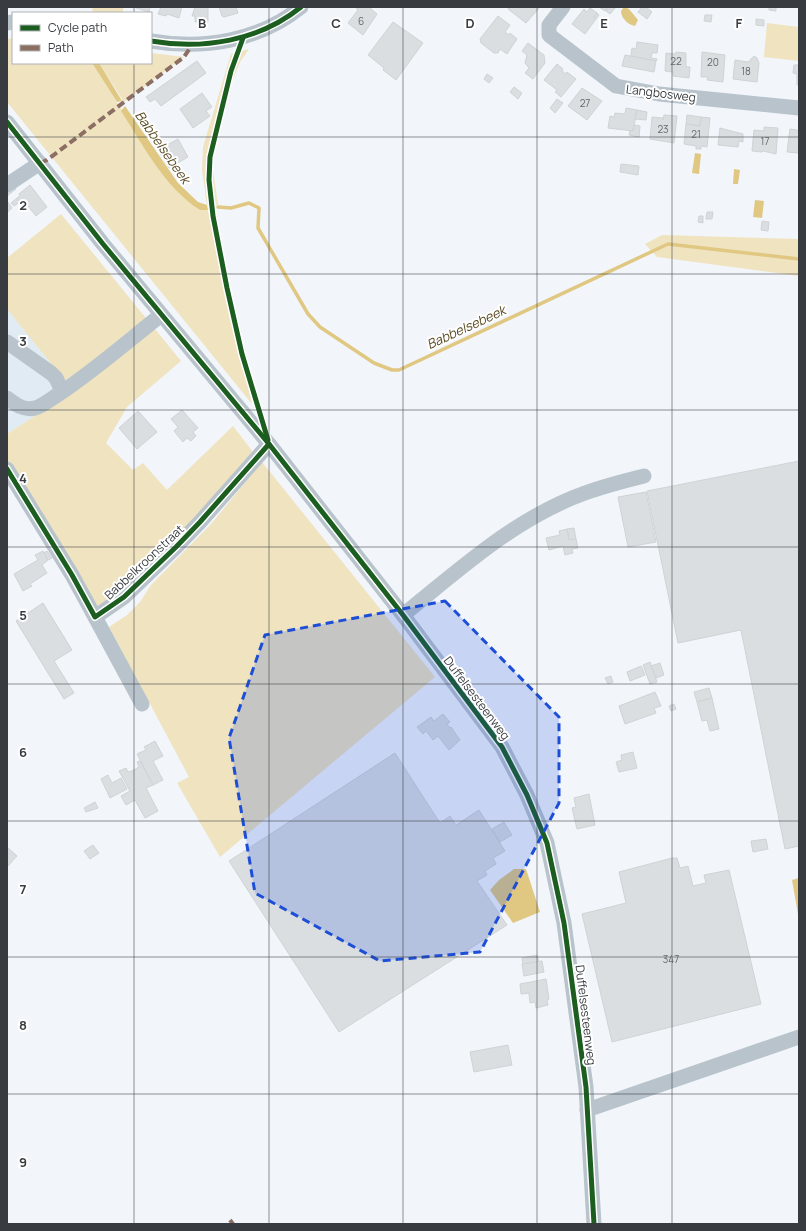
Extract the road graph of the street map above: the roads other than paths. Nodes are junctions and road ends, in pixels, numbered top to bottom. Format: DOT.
graph roads {
  1 [pos="301,7"];
  2 [pos="563,7"];
  3 [pos="152,41"];
  4 [pos="799,108"];
  5 [pos="7,122"];
  6 [pos="40,163"];
  7 [pos="7,185"];
  8 [pos="162,315"];
  9 [pos="7,342"];
  10 [pos="62,392"];
  11 [pos="7,398"];
  12 [pos="269,444"];
  13 [pos="7,469"];
  14 [pos="644,476"];
  15 [pos="402,615"];
  16 [pos="95,617"];
  17 [pos="142,704"];
  18 [pos="799,1037"];
  19 [pos="587,1110"];
  20 [pos="594,1224"];
  1 -- 3 [label="street"];
  2 -- 4 [label="street, Langbosweg"];
  5 -- 6 [label="street, Duffelsesteenweg"];
  6 -- 7 [label="street"];
  6 -- 8 [label="street, Duffelsesteenweg"];
  8 -- 10 [label="street"];
  8 -- 12 [label="street, Duffelsesteenweg"];
  9 -- 10 [label="street"];
  10 -- 11 [label="street"];
  12 -- 15 [label="street, Duffelsesteenweg"];
  12 -- 16 [label="street, Babbelkroonstraat"];
  13 -- 16 [label="street, Babbelkroonstraat"];
  14 -- 15 [label="street"];
  15 -- 19 [label="street, Duffelsesteenweg"];
  16 -- 17 [label="street, Babbelkroonstraat"];
  18 -- 19 [label="street"];
  19 -- 20 [label="street, Duffelsesteenweg"];
}
